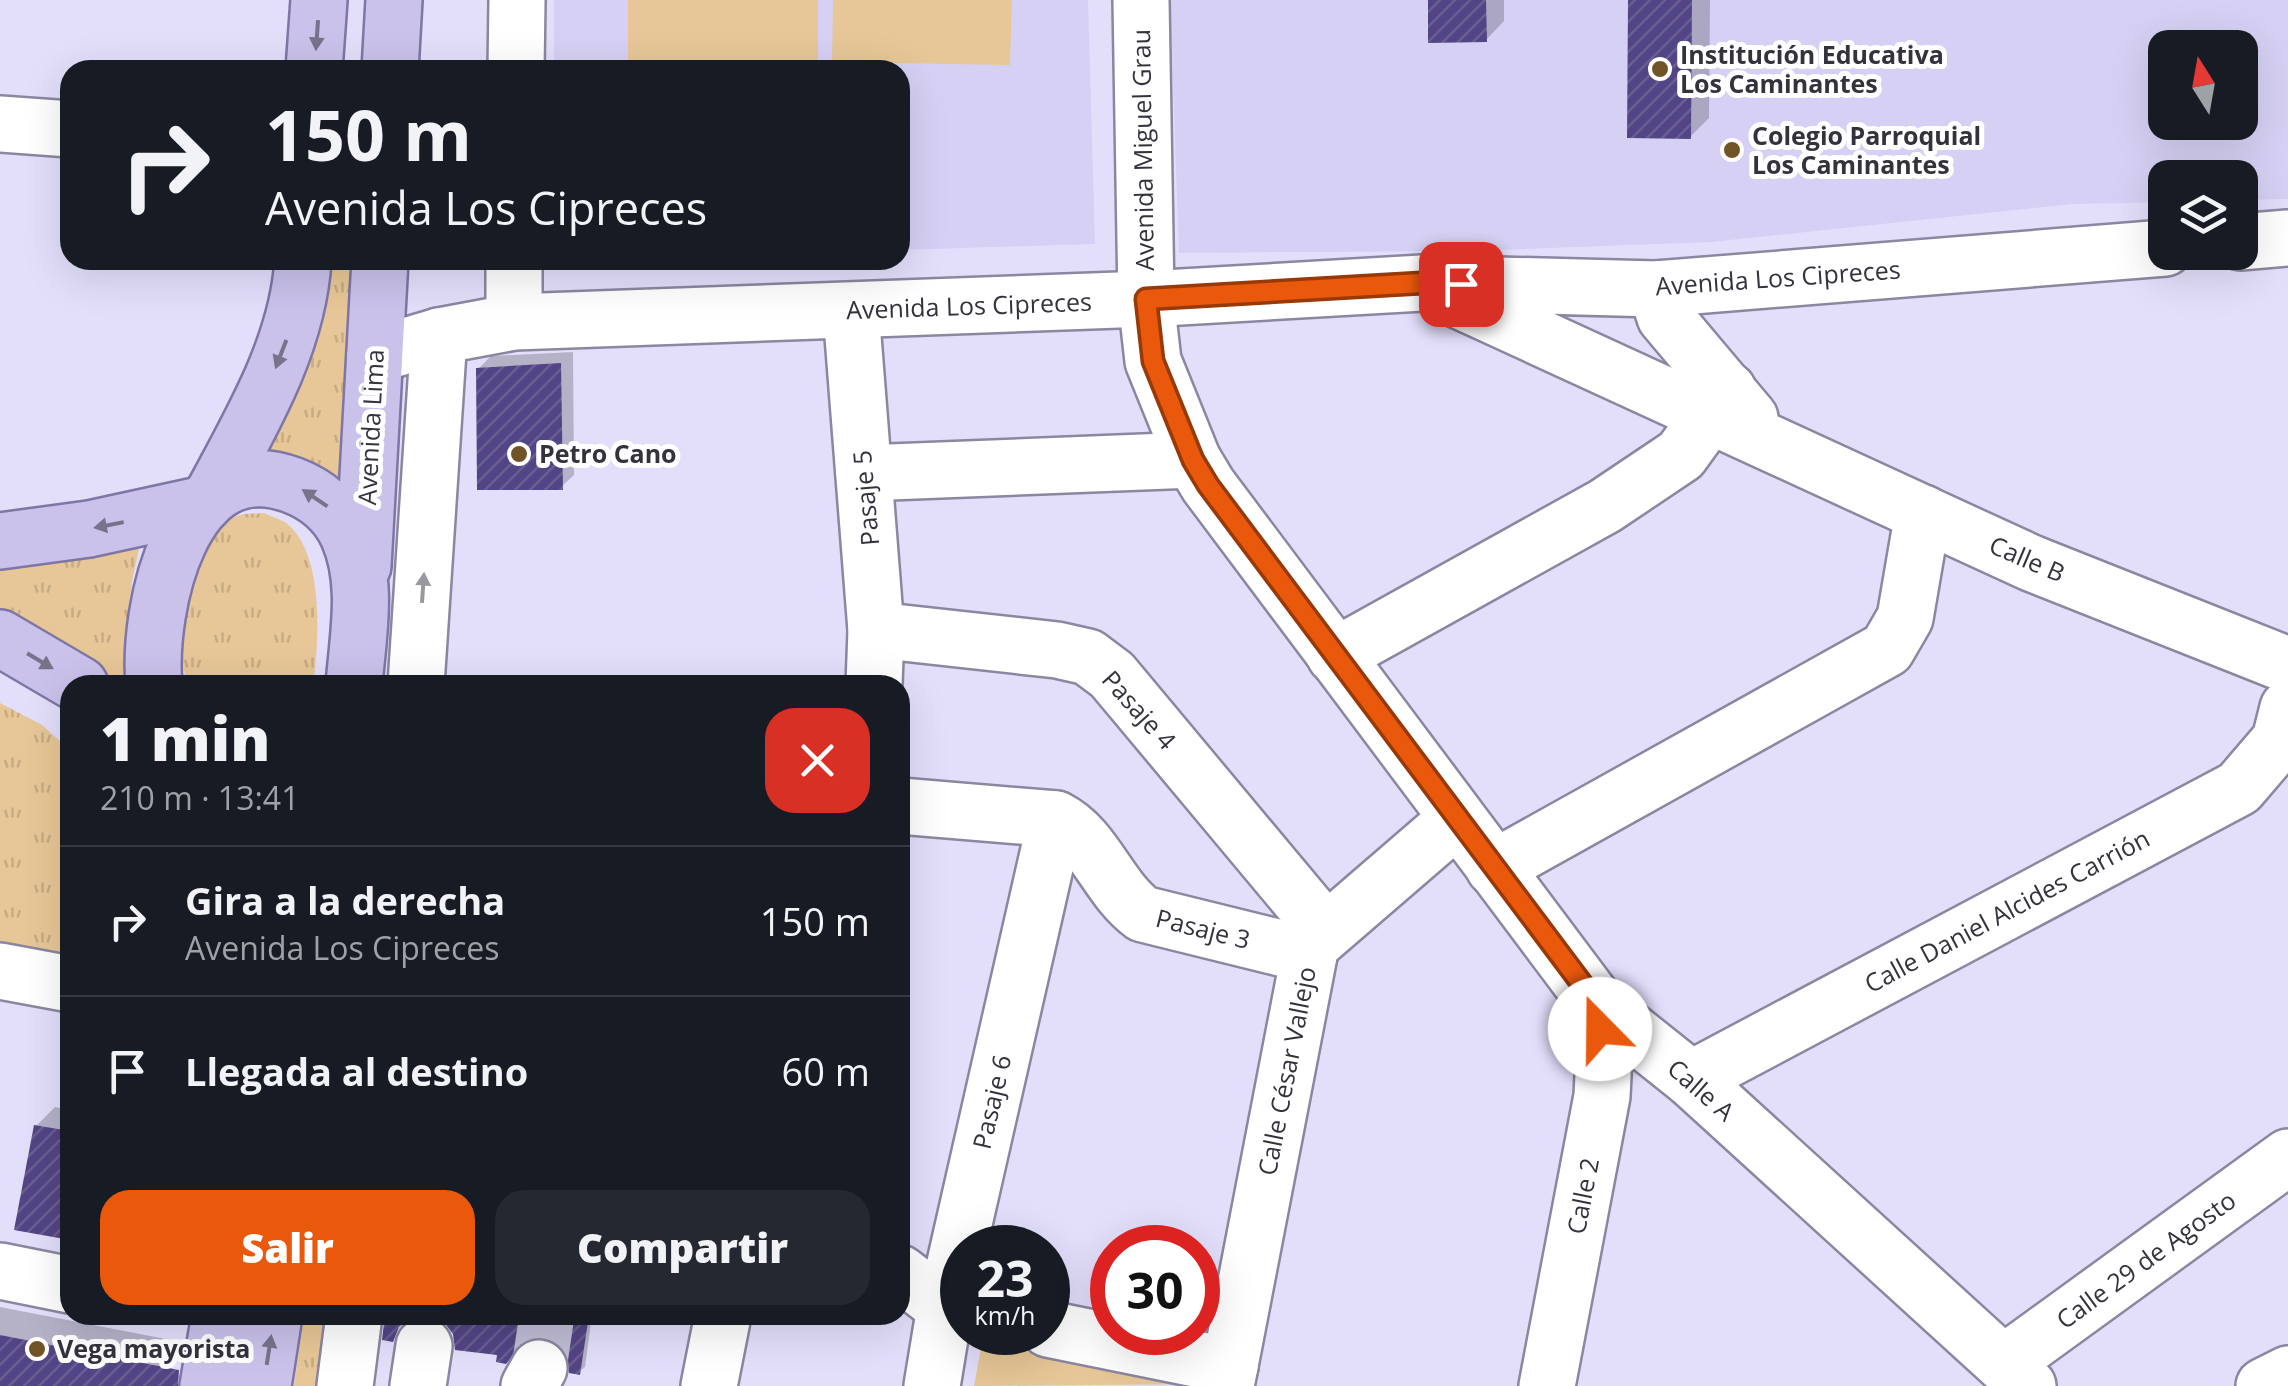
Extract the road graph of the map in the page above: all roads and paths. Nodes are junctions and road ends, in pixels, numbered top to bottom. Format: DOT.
graph roads {
  1 [pos="319,0"];
  2 [pos="394,0"];
  3 [pos="517,0"];
  4 [pos="1141,0"];
  5 [pos="315,60"];
  6 [pos="391,60"];
  7 [pos="516,60"];
  8 [pos="0,124"];
  9 [pos="60,128"];
  10 [pos="2288,238"];
  11 [pos="2258,240"];
  12 [pos="2148,249"];
  13 [pos="302,270"];
  14 [pos="379,270"];
  15 [pos="514,270"];
  16 [pos="1422,283"];
  17 [pos="1656,289"];
  18 [pos="1146,299"];
  19 [pos="851,311"];
  20 [pos="514,322"];
  21 [pos="439,336"];
  22 [pos="375,355"];
  23 [pos="1717,402"];
  24 [pos="1193,460"];
  25 [pos="864,472"];
  26 [pos="208,499"];
  27 [pos="1922,514"];
  28 [pos="0,541"];
  29 [pos="362,594"];
  30 [pos="876,630"];
  31 [pos="0,638"];
  32 [pos="1334,656"];
  33 [pos="2288,665"];
  34 [pos="63,675"];
  35 [pos="153,675"];
  36 [pos="355,675"];
  37 [pos="417,675"];
  38 [pos="874,675"];
  39 [pos="2288,708"];
  40 [pos="910,807"];
  41 [pos="1056,819"];
  42 [pos="1457,819"];
  43 [pos="1494,868"];
  44 [pos="1317,942"];
  45 [pos="0,971"];
  46 [pos="60,982"];
  47 [pos="1597,1004"];
  48 [pos="1691,1079"];
  49 [pos="2288,1157"];
  50 [pos="971,1225"];
  51 [pos="0,1271"];
  52 [pos="910,1280"];
  53 [pos="60,1283"];
  54 [pos="940,1300"];
  55 [pos="218,1325"];
  56 [pos="272,1325"];
  57 [pos="353,1325"];
  58 [pos="720,1325"];
  59 [pos="1070,1335"];
  60 [pos="941,1355"];
  61 [pos="2288,1374"];
  62 [pos="2016,1375"];
  63 [pos="1228,1376"];
  64 [pos="208,1386"];
  65 [pos="263,1386"];
  66 [pos="344,1386"];
  67 [pos="709,1386"];
  68 [pos="932,1386"];
  69 [pos="1547,1386"];
  70 [pos="2264,1386"];
  1 -- 5 [label="main road, one-way"];
  2 -- 6 [label="main road"];
  3 -- 7 [label="street"];
  4 -- 18 [label="street, Avenida Miguel Grau"];
  8 -- 9 [label="street"];
  10 -- 11 [label="street"];
  12 -- 17 [label="street, Avenida Los Cipreces"];
  13 -- 26 [label="main road, one-way"];
  14 -- 22 [label="main road, Avenida Lima"];
  15 -- 20 [label="street"];
  16 -- 17 [label="street, Avenida Los Cipreces"];
  16 -- 18 [label="street, Avenida Los Cipreces"];
  16 -- 23 [label="street, Calle B"];
  17 -- 23 [label="street, Calle B"];
  18 -- 19 [label="street, Avenida Los Cipreces"];
  18 -- 24 [label="street, Calle A"];
  19 -- 20 [label="street, Avenida Los Cipreces"];
  19 -- 25 [label="street, Pasaje 5"];
  20 -- 21 [label="street, Avenida Los Cipreces"];
  21 -- 22 [label="street, Avenida Los Cipreces"];
  37 -- 21 [label="street, one-way"];
  22 -- 29 [label="main road, Avenida Lima"];
  23 -- 27 [label="street, Calle B"];
  23 -- 32 [label="street"];
  24 -- 25 [label="street"];
  24 -- 32 [label="street, Calle A"];
  25 -- 30 [label="street, Pasaje 5"];
  26 -- 28 [label="main road, one-way"];
  29 -- 26 [label="main road, one-way"];
  26 -- 35 [label="main road"];
  27 -- 33 [label="street, Calle B"];
  27 -- 43 [label="street"];
  29 -- 36 [label="main road, Avenida Lima"];
  30 -- 38 [label="street, Pasaje 5"];
  30 -- 44 [label="street, Pasaje 4"];
  31 -- 34 [label="main road, one-way"];
  32 -- 42 [label="street, Calle A"];
  39 -- 48 [label="street, Calle Daniel Alcides Carrión"];
  40 -- 41 [label="street"];
  41 -- 44 [label="street, Pasaje 3"];
  41 -- 50 [label="street, Pasaje 6"];
  42 -- 43 [label="street, Calle A"];
  42 -- 44 [label="street"];
  43 -- 47 [label="street, Calle A"];
  44 -- 63 [label="street, Calle César Vallejo"];
  45 -- 46 [label="street"];
  47 -- 48 [label="street, Calle A"];
  47 -- 69 [label="street, Calle 2"];
  48 -- 62 [label="street, Calle A"];
  49 -- 62 [label="street, Calle 29 de Agosto"];
  51 -- 53 [label="street"];
  52 -- 54 [label="street"];
  55 -- 64 [label="main road"];
  65 -- 56 [label="main road, one-way"];
  57 -- 66 [label="street"];
  58 -- 67 [label="street"];
  59 -- 63 [label="street"];
  60 -- 68 [label="street, Pasaje 6"];
  61 -- 70 [label="street"];
}
